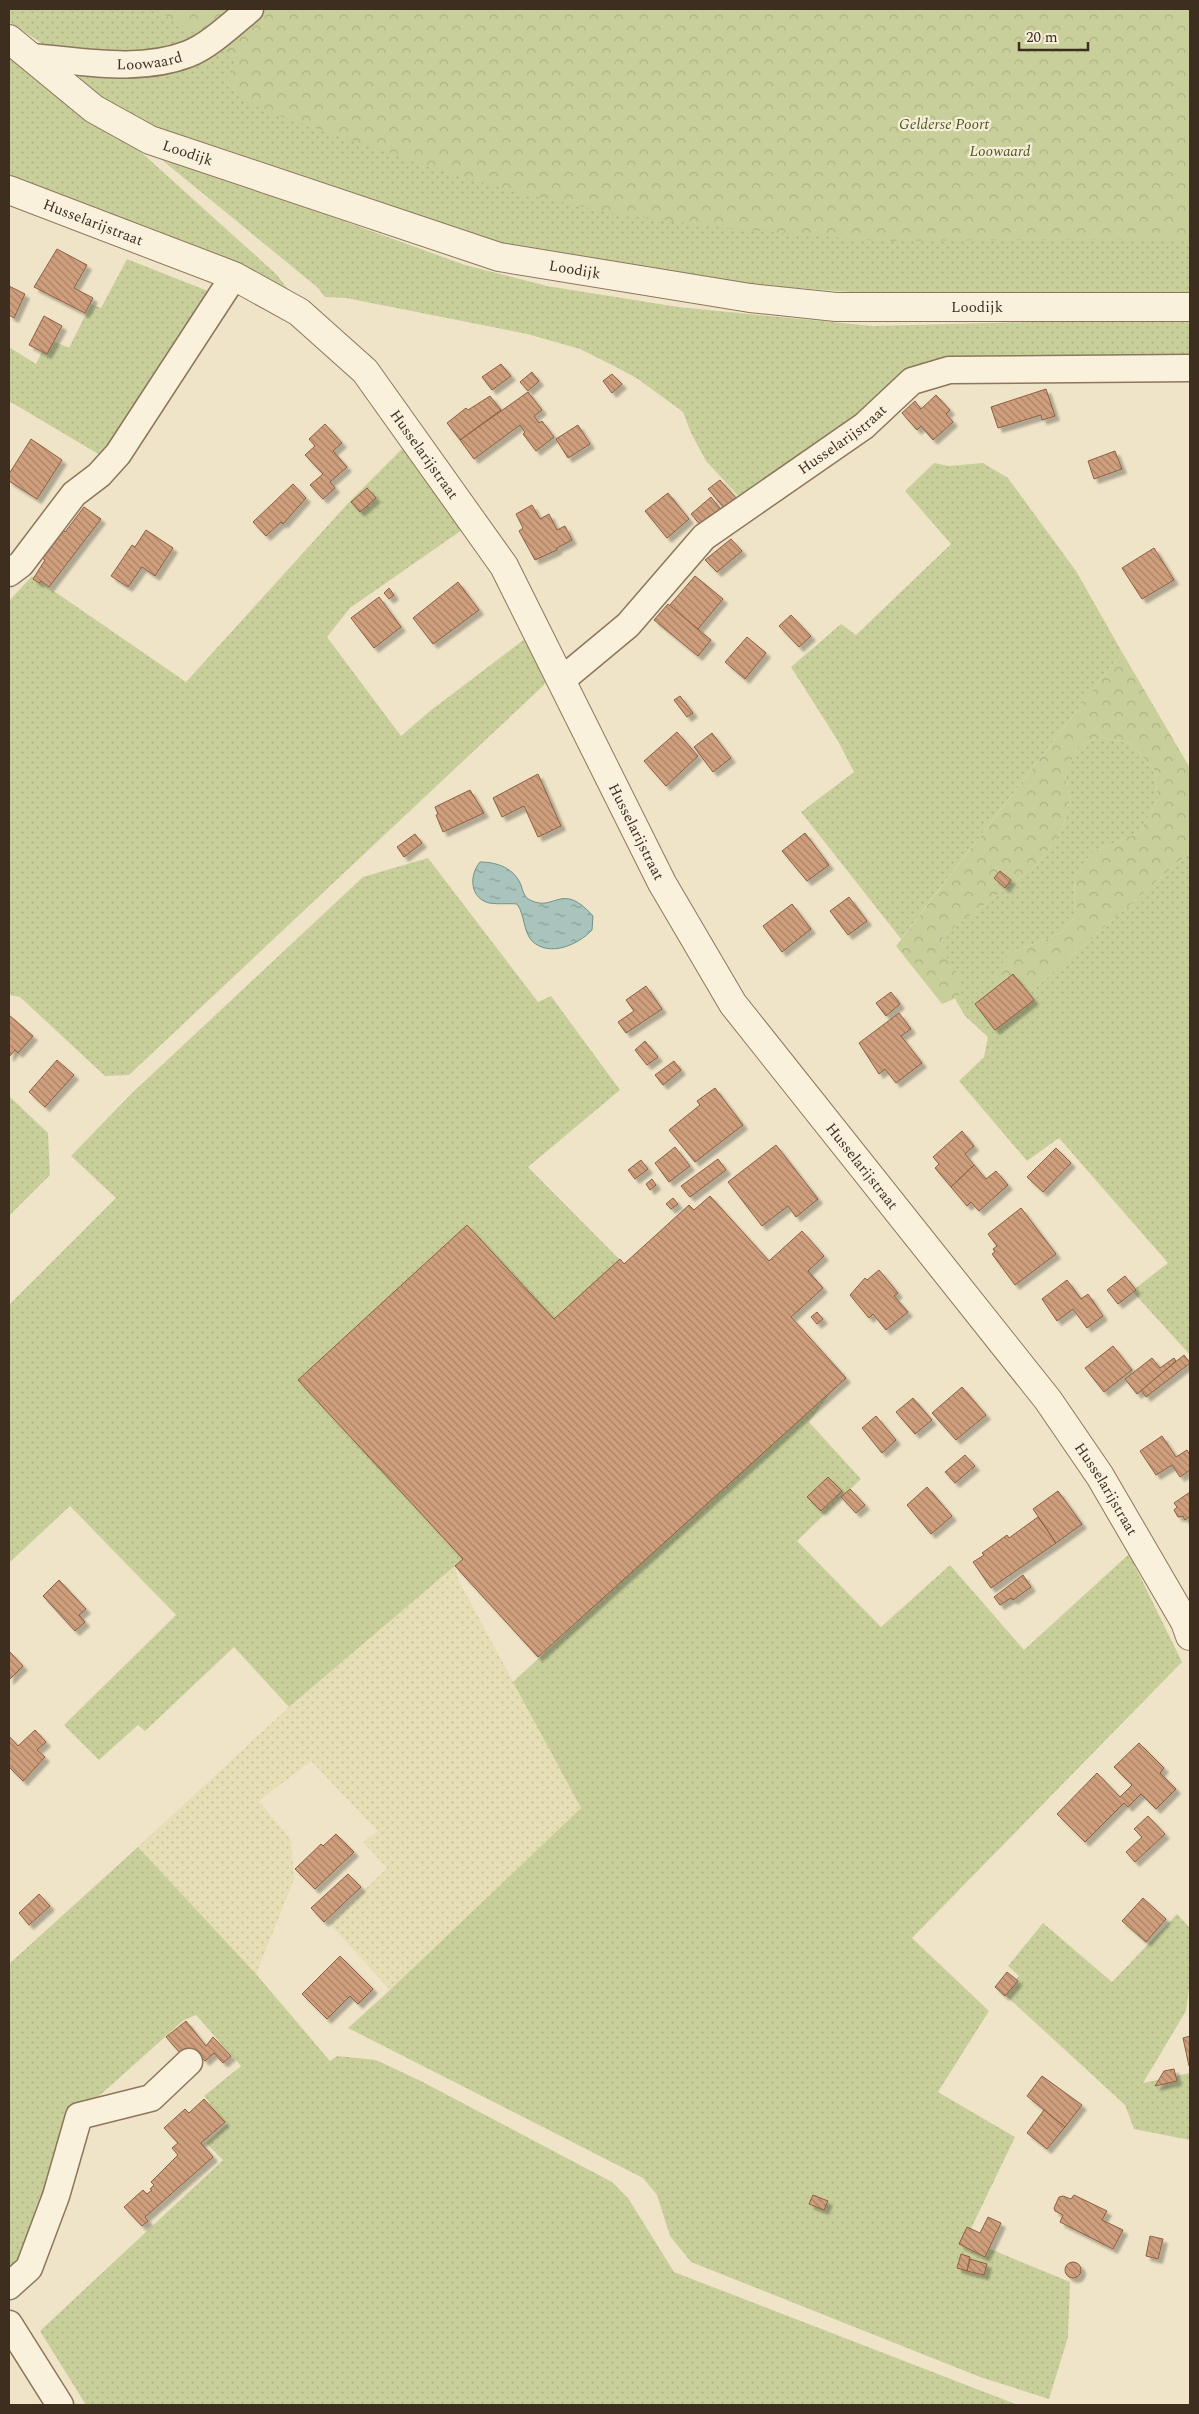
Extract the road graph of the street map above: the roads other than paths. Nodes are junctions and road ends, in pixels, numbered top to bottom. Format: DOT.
graph roads {
  1 [pos="250,9"];
  2 [pos="9,39"];
  3 [pos="31,57"];
  4 [pos="9,190"];
  5 [pos="234,276"];
  6 [pos="1190,307"];
  7 [pos="1190,368"];
  8 [pos="9,573"];
  9 [pos="563,679"];
  10 [pos="1188,1625"];
  11 [pos="189,2062"];
  12 [pos="9,2286"];
  13 [pos="9,2324"];
  14 [pos="60,2405"];
  1 -- 3 [label="street, Loowaard"];
  2 -- 3 [label="street, Loodijk"];
  3 -- 6 [label="street, Loodijk"];
  4 -- 5 [label="street, Husselarijstraat"];
  5 -- 8 [label="street"];
  5 -- 9 [label="street, Husselarijstraat"];
  7 -- 9 [label="street, Husselarijstraat"];
  9 -- 10 [label="street, Husselarijstraat"];
  11 -- 12 [label="street"];
  13 -- 14 [label="street"];
}
